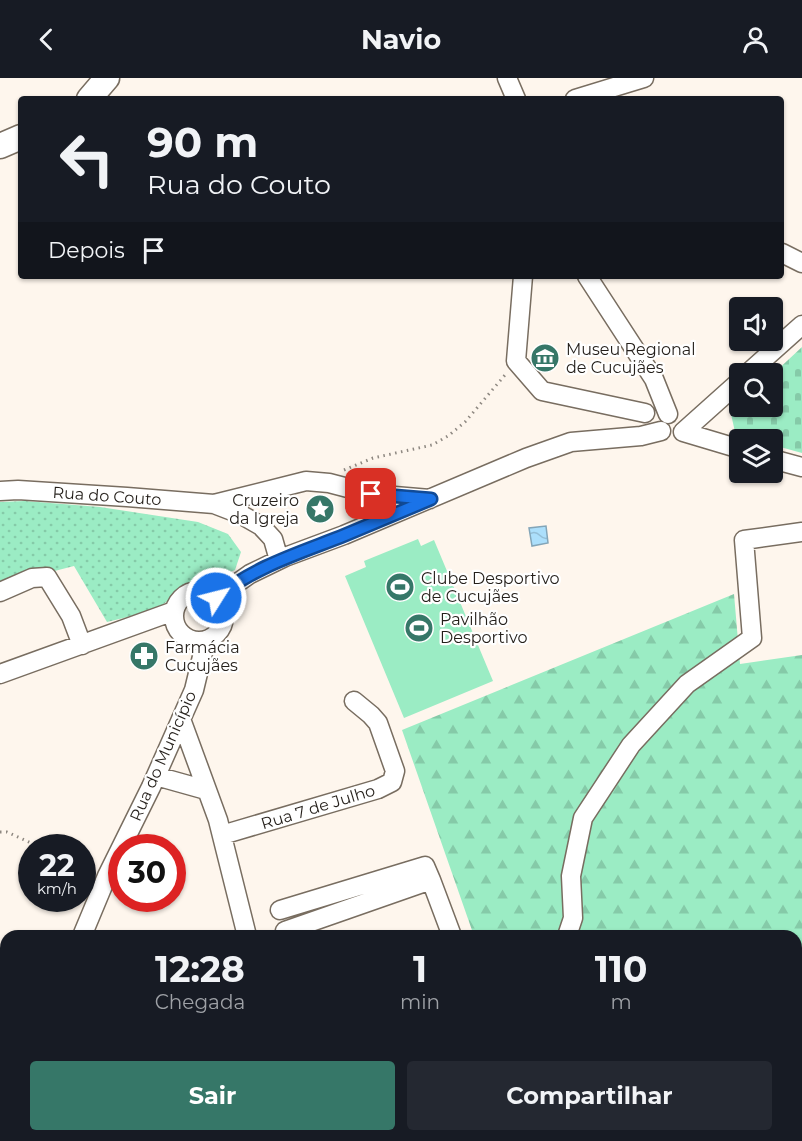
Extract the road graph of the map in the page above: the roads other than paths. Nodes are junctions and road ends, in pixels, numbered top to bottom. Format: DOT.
graph roads {
  1 [pos="107,78"];
  2 [pos="507,78"];
  3 [pos="644,78"];
  4 [pos="92,96"];
  5 [pos="515,96"];
  6 [pos="585,96"];
  7 [pos="18,138"];
  8 [pos="0,146"];
  9 [pos="784,254"];
  10 [pos="802,263"];
  11 [pos="523,279"];
  12 [pos="589,279"];
  13 [pos="802,325"];
  14 [pos="759,363"];
  15 [pos="729,391"];
  16 [pos="645,413"];
  17 [pos="668,414"];
  18 [pos="661,431"];
  19 [pos="683,432"];
  20 [pos="729,446"];
  21 [pos="783,462"];
  22 [pos="802,467"];
  23 [pos="0,491"];
  24 [pos="431,499"];
  25 [pos="214,504"];
  26 [pos="802,532"];
  27 [pos="279,560"];
  28 [pos="0,592"];
  29 [pos="216,598"];
  30 [pos="174,611"];
  31 [pos="206,639"];
  32 [pos="82,645"];
  33 [pos="0,674"];
  34 [pos="354,701"];
  35 [pos="181,719"];
  36 [pos="156,776"];
  37 [pos="206,790"];
  38 [pos="222,835"];
  39 [pos="431,880"];
  40 [pos="280,910"];
  41 [pos="84,930"];
  42 [pos="246,930"];
  43 [pos="288,930"];
  44 [pos="450,930"];
  45 [pos="569,930"];
  1 -- 4 [label="main road"];
  2 -- 5 [label="street"];
  3 -- 6 [label="street"];
  7 -- 8 [label="main road"];
  9 -- 10 [label="street"];
  11 -- 16 [label="street"];
  12 -- 17 [label="street"];
  13 -- 14 [label="street"];
  15 -- 19 [label="street"];
  17 -- 18 [label="street"];
  17 -- 19 [label="street"];
  18 -- 19 [label="street"];
  18 -- 24 [label="street"];
  19 -- 20 [label="street"];
  21 -- 22 [label="street"];
  23 -- 25 [label="street, Rua do Couto"];
  24 -- 25 [label="street, Rua do Couto"];
  24 -- 27 [label="street"];
  25 -- 27 [label="street, Rua do Couto"];
  26 -- 45 [label="street"];
  27 -- 29 [label="street"];
  28 -- 32 [label="street"];
  29 -- 30 [label="street"];
  29 -- 31 [label="street"];
  30 -- 31 [label="street"];
  30 -- 32 [label="street"];
  31 -- 35 [label="street, Rua do Município"];
  32 -- 33 [label="street"];
  34 -- 38 [label="street, Rua 7 de Julho"];
  35 -- 36 [label="street, Rua do Município"];
  35 -- 37 [label="street"];
  36 -- 37 [label="street"];
  36 -- 41 [label="street, Rua do Município"];
  37 -- 38 [label="street"];
  38 -- 42 [label="street"];
  39 -- 40 [label="street"];
  39 -- 43 [label="street"];
  39 -- 44 [label="street"];
}
